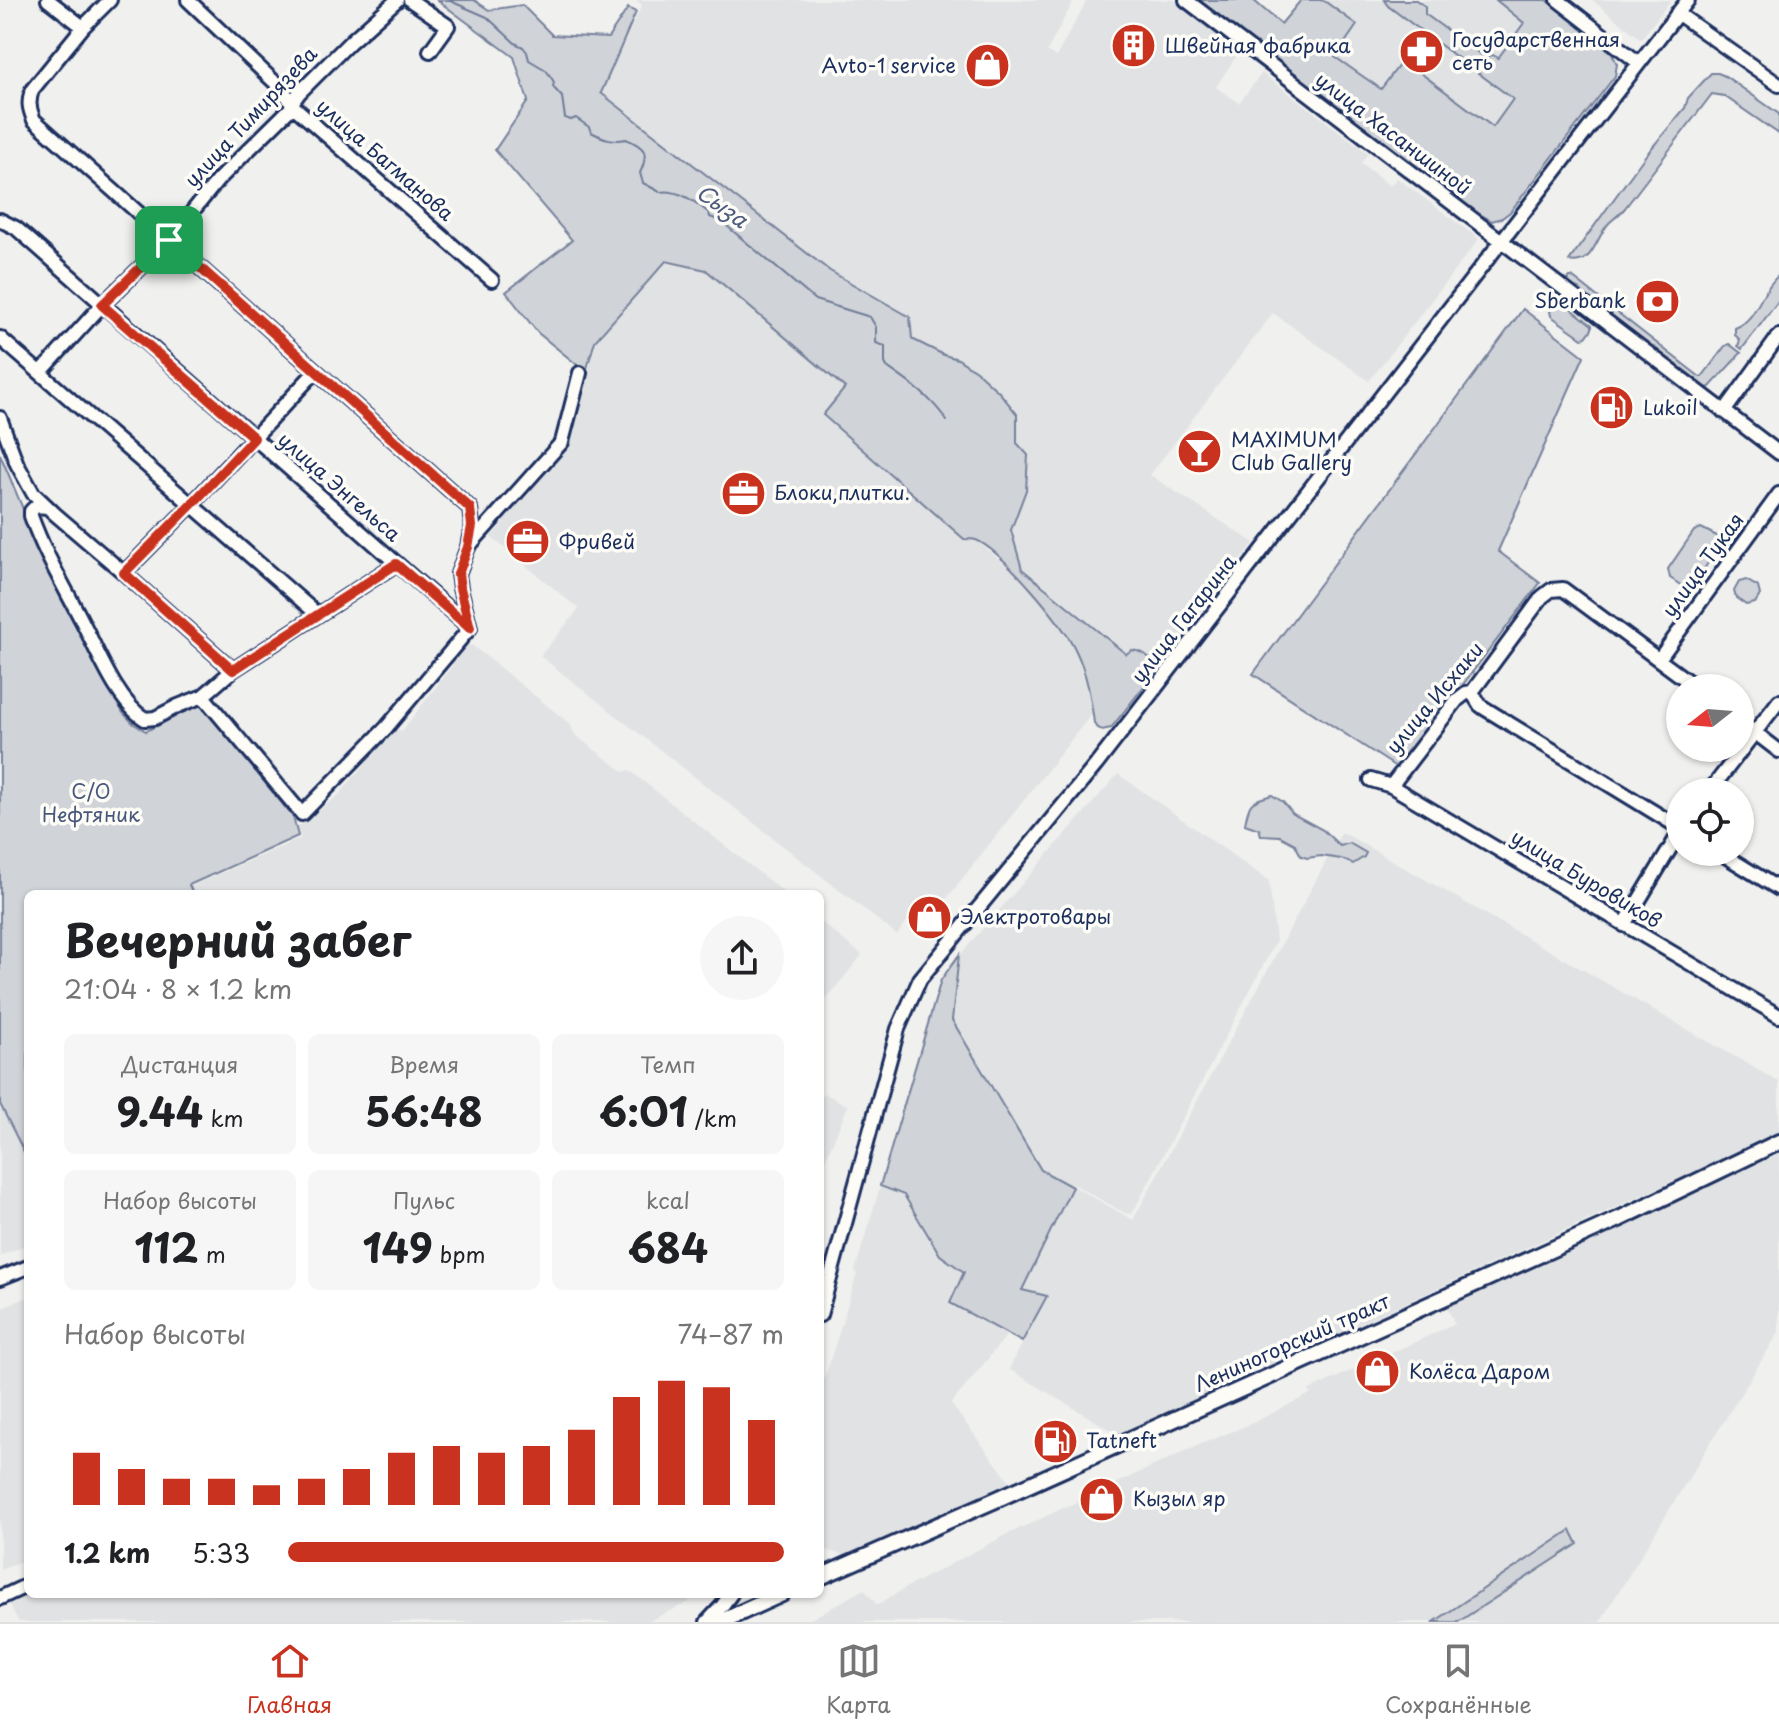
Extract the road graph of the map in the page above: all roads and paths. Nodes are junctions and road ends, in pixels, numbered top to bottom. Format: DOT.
graph roads {
  1 [pos="48,0"];
  2 [pos="110,0"];
  3 [pos="188,0"];
  4 [pos="397,0"];
  5 [pos="410,0"];
  6 [pos="1186,0"];
  7 [pos="1558,0"];
  8 [pos="1688,0"];
  9 [pos="1677,13"];
  10 [pos="83,27"];
  11 [pos="430,51"];
  12 [pos="1639,63"];
  13 [pos="1779,85"];
  14 [pos="293,106"];
  15 [pos="0,220"];
  16 [pos="169,240"];
  17 [pos="1500,241"];
  18 [pos="492,280"];
  19 [pos="102,305"];
  20 [pos="1779,336"];
  21 [pos="0,338"];
  22 [pos="316,371"];
  23 [pos="41,372"];
  24 [pos="580,373"];
  25 [pos="1724,412"];
  26 [pos="0,418"];
  27 [pos="254,438"];
  28 [pos="1779,453"];
  29 [pos="1779,494"];
  30 [pos="192,504"];
  31 [pos="47,507"];
  32 [pos="468,547"];
  33 [pos="396,564"];
  34 [pos="124,573"];
  35 [pos="317,614"];
  36 [pos="470,628"];
  37 [pos="1659,659"];
  38 [pos="233,670"];
  39 [pos="1679,674"];
  40 [pos="1472,692"];
  41 [pos="203,696"];
  42 [pos="1779,701"];
  43 [pos="1755,732"];
  44 [pos="1779,751"];
  45 [pos="1720,778"];
  46 [pos="1371,780"];
  47 [pos="1391,786"];
  48 [pos="1666,821"];
  49 [pos="1666,854"];
  50 [pos="1742,866"];
  51 [pos="1779,889"];
  52 [pos="1624,925"];
  53 [pos="1779,1016"];
  54 [pos="1779,1142"];
  55 [pos="24,1269"];
  56 [pos="0,1278"];
  57 [pos="824,1300"];
  58 [pos="824,1575"];
  59 [pos="24,1587"];
  60 [pos="0,1598"];
  61 [pos="728,1598"];
  62 [pos="771,1598"];
  63 [pos="707,1622"];
  64 [pos="720,1622"];
  1 -- 10 [label="street"];
  2 -- 10 [label="street"];
  3 -- 14 [label="street, улица Багманова"];
  4 -- 14 [label="street, улица Тимирязева"];
  5 -- 11 [label="street"];
  6 -- 17 [label="street, улица Хасаншиной"];
  7 -- 12 [label="street"];
  8 -- 9 [label="street, улица Гагарина"];
  9 -- 12 [label="street, улица Гагарина"];
  9 -- 13 [label="street"];
  10 -- 16 [label="street"];
  12 -- 17 [label="street, улица Гагарина"];
  14 -- 16 [label="street, улица Тимирязева"];
  14 -- 18 [label="street, улица Багманова"];
  15 -- 19 [label="street, улица Энгельса"];
  16 -- 19 [label="street, улица Тимирязева"];
  16 -- 22 [label="street"];
  17 -- 25 [label="street, улица Хасаншиной"];
  17 -- 57 [label="street, улица Гагарина"];
  19 -- 23 [label="street, улица Тимирязева"];
  19 -- 27 [label="street, улица Энгельса"];
  20 -- 25 [label="street"];
  21 -- 23 [label="street"];
  22 -- 27 [label="street"];
  22 -- 32 [label="street"];
  23 -- 30 [label="street"];
  24 -- 32 [label="street"];
  25 -- 28 [label="street, улица Хасаншиной"];
  26 -- 31 [label="street"];
  27 -- 30 [label="street"];
  27 -- 33 [label="street, улица Энгельса"];
  29 -- 37 [label="street, улица Тукая"];
  30 -- 34 [label="street"];
  30 -- 35 [label="street"];
  31 -- 34 [label="street"];
  31 -- 41 [label="street"];
  32 -- 36 [label="street"];
  33 -- 35 [label="street"];
  33 -- 36 [label="street, улица Энгельса"];
  34 -- 38 [label="street"];
  35 -- 38 [label="street"];
  36 -- 41 [label="street"];
  37 -- 39 [label="street, улица Исхаки"];
  37 -- 40 [label="street, улица Исхаки"];
  38 -- 41 [label="street"];
  40 -- 47 [label="street, улица Исхаки"];
  40 -- 48 [label="street"];
  42 -- 43 [label="street"];
  43 -- 44 [label="street"];
  43 -- 45 [label="street"];
  46 -- 47 [label="street, улица Буровиков"];
  47 -- 52 [label="street, улица Буровиков"];
  49 -- 52 [label="street"];
  50 -- 51 [label="street"];
  52 -- 53 [label="street, улица Буровиков"];
  54 -- 58 [label="main road, Лениногорский тракт"];
  55 -- 56 [label="street"];
  59 -- 60 [label="street"];
  61 -- 63 [label="street"];
  62 -- 64 [label="main road"];
}
